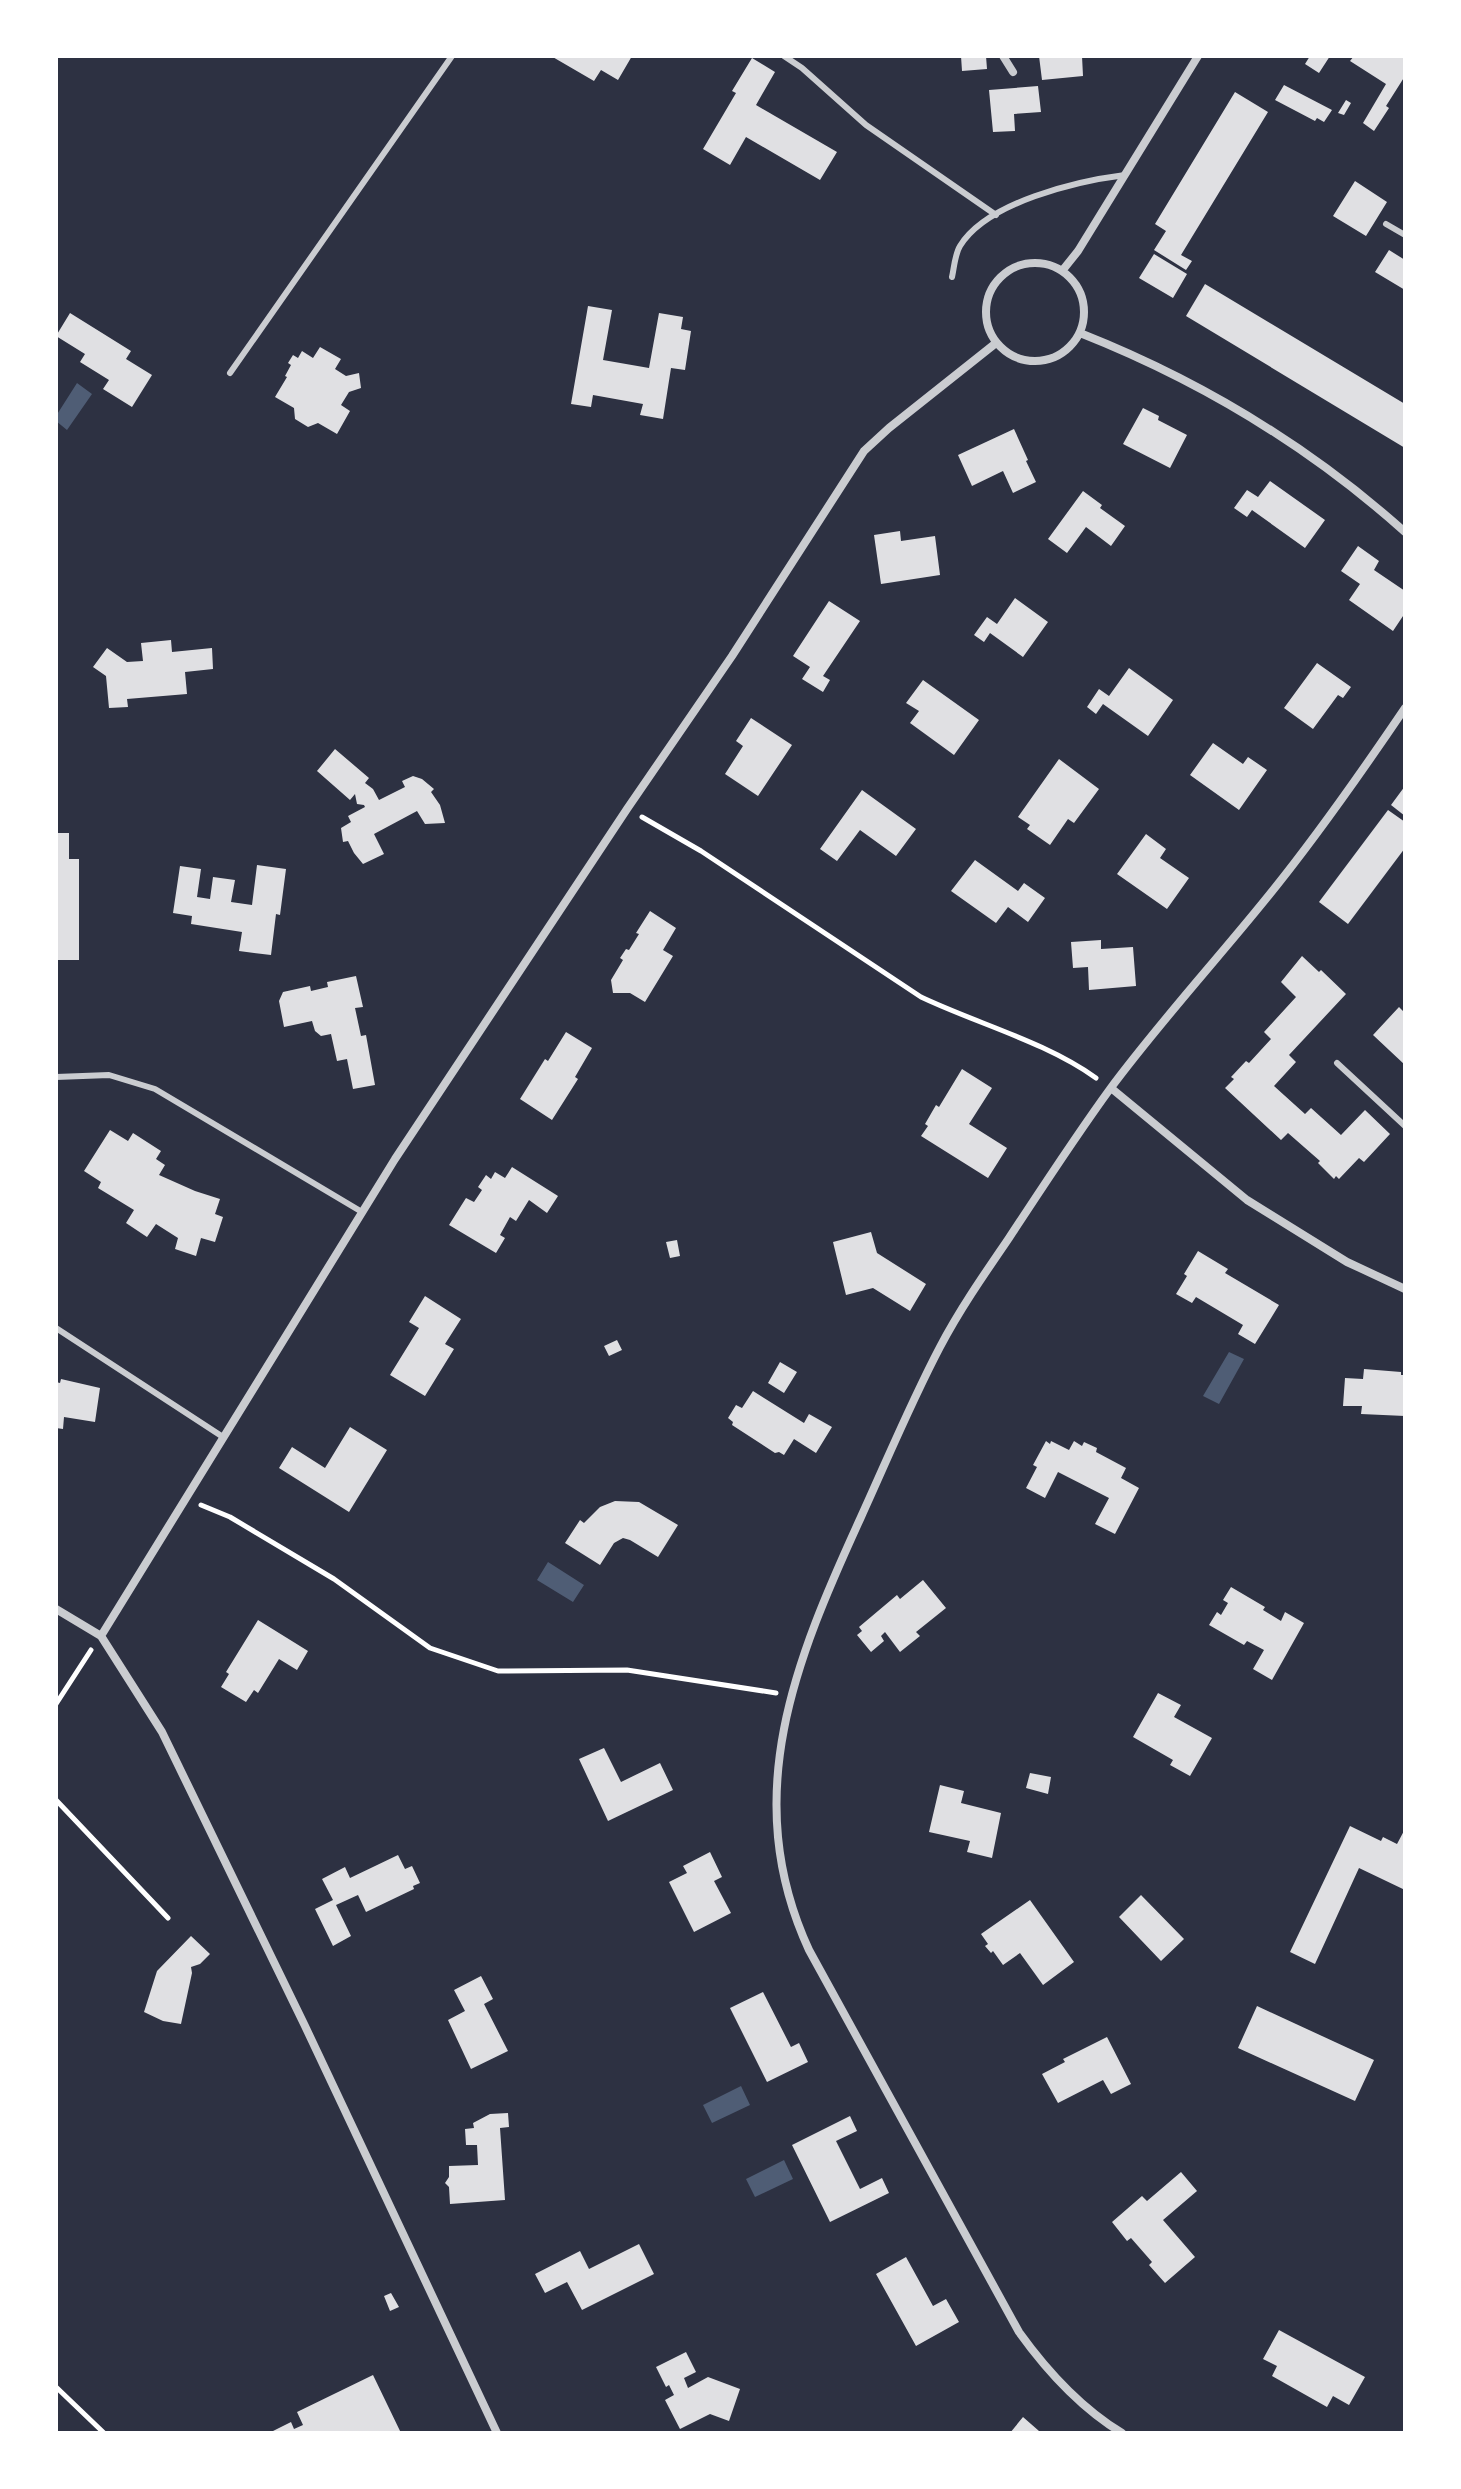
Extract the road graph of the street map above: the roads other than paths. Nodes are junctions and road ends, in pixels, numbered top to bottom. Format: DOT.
graph roads {
  1 [pos="452,56"];
  2 [pos="784,56"];
  3 [pos="1003,56"];
  4 [pos="1198,56"];
  5 [pos="1013,72"];
  6 [pos="1125,175"];
  7 [pos="996,215"];
  8 [pos="1386,224"];
  9 [pos="1405,235"];
  10 [pos="1062,271"];
  11 [pos="952,277"];
  12 [pos="1080,333"];
  13 [pos="996,343"];
  14 [pos="230,373"];
  15 [pos="1405,532"];
  16 [pos="1405,708"];
  17 [pos="1337,1063"];
  18 [pos="56,1077"];
  19 [pos="1111,1088"];
  20 [pos="1405,1126"];
  21 [pos="362,1212"];
  22 [pos="1405,1289"];
  23 [pos="56,1328"];
  24 [pos="223,1437"];
  25 [pos="56,1609"];
  26 [pos="101,1636"];
  27 [pos="497,2433"];
  28 [pos="1122,2433"];
  1 -- 14 [label="lane"];
  2 -- 7 [label="lane"];
  3 -- 5 [label="street"];
  4 -- 6 [label="street"];
  6 -- 7 [label="lane"];
  6 -- 10 [label="street"];
  7 -- 11 [label="lane"];
  8 -- 9 [label="lane"];
  10 -- 12 [label="street"];
  10 -- 13 [label="street"];
  12 -- 13 [label="street"];
  12 -- 15 [label="street"];
  13 -- 21 [label="street"];
  16 -- 19 [label="street"];
  17 -- 20 [label="lane"];
  18 -- 21 [label="lane"];
  19 -- 22 [label="street"];
  19 -- 28 [label="street"];
  21 -- 24 [label="street"];
  23 -- 24 [label="lane"];
  24 -- 26 [label="street"];
  25 -- 26 [label="street"];
  26 -- 27 [label="street"];
}
